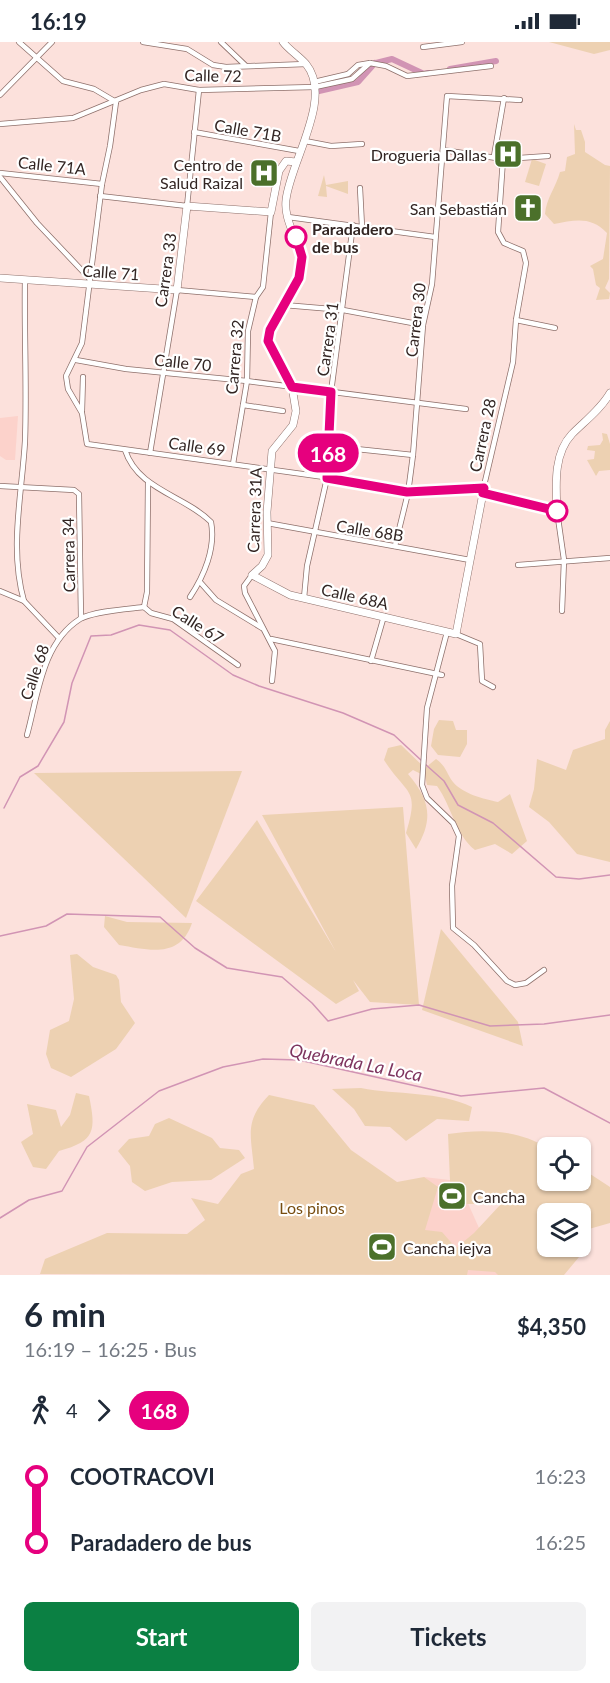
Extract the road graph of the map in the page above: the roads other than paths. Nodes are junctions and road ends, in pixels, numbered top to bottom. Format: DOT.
graph roads {
  1 [pos="19,42"];
  2 [pos="52,42"];
  3 [pos="143,42"];
  4 [pos="221,42"];
  5 [pos="283,42"];
  6 [pos="462,42"];
  7 [pos="423,47"];
  8 [pos="36,59"];
  9 [pos="306,64"];
  10 [pos="245,65"];
  11 [pos="491,66"];
  12 [pos="315,84"];
  13 [pos="199,90"];
  14 [pos="0,95"];
  15 [pos="504,98"];
  16 [pos="520,100"];
  17 [pos="116,102"];
  18 [pos="0,124"];
  19 [pos="194,132"];
  20 [pos="305,141"];
  21 [pos="362,144"];
  22 [pos="442,150"];
  23 [pos="299,151"];
  24 [pos="494,156"];
  25 [pos="548,156"];
  26 [pos="503,159"];
  27 [pos="296,162"];
  28 [pos="0,175"];
  29 [pos="102,184"];
  30 [pos="360,188"];
  31 [pos="100,196"];
  32 [pos="187,206"];
  33 [pos="271,212"];
  34 [pos="288,217"];
  35 [pos="353,225"];
  36 [pos="362,227"];
  37 [pos="435,237"];
  38 [pos="0,278"];
  39 [pos="25,279"];
  40 [pos="89,281"];
  41 [pos="177,290"];
  42 [pos="256,297"];
  43 [pos="284,305"];
  44 [pos="343,310"];
  45 [pos="516,320"];
  46 [pos="423,325"];
  47 [pos="555,328"];
  48 [pos="76,360"];
  49 [pos="164,371"];
  50 [pos="82,377"];
  51 [pos="247,381"];
  52 [pos="292,387"];
  53 [pos="331,392"];
  54 [pos="610,393"];
  55 [pos="418,403"];
  56 [pos="243,405"];
  57 [pos="466,409"];
  58 [pos="283,411"];
  59 [pos="82,413"];
  60 [pos="328,446"];
  61 [pos="125,450"];
  62 [pos="150,453"];
  63 [pos="413,455"];
  64 [pos="233,464"];
  65 [pos="270,470"];
  66 [pos="327,478"];
  67 [pos="148,483"];
  68 [pos="0,486"];
  69 [pos="20,486"];
  70 [pos="483,490"];
  71 [pos="408,492"];
  72 [pos="557,511"];
  73 [pos="267,523"];
  74 [pos="317,533"];
  75 [pos="395,546"];
  76 [pos="610,558"];
  77 [pos="470,560"];
  78 [pos="564,560"];
  79 [pos="518,565"];
  80 [pos="252,575"];
  81 [pos="200,582"];
  82 [pos="0,591"];
  83 [pos="190,597"];
  84 [pos="304,598"];
  85 [pos="24,601"];
  86 [pos="144,607"];
  87 [pos="562,611"];
  88 [pos="384,616"];
  89 [pos="81,618"];
  90 [pos="265,629"];
  91 [pos="447,632"];
  92 [pos="456,634"];
  93 [pos="59,638"];
  94 [pos="271,639"];
  95 [pos="371,661"];
  96 [pos="238,665"];
  97 [pos="440,674"];
  98 [pos="272,681"];
  99 [pos="493,687"];
  100 [pos="27,735"];
  101 [pos="544,970"];
  1 -- 8 [label="street"];
  2 -- 8 [label="street"];
  3 -- 10 [label="street"];
  4 -- 10 [label="street"];
  5 -- 9 [label="street"];
  6 -- 7 [label="street"];
  8 -- 14 [label="street"];
  8 -- 17 [label="street"];
  9 -- 10 [label="street"];
  9 -- 12 [label="street"];
  11 -- 12 [label="street, Calle 72"];
  12 -- 13 [label="street, Calle 72"];
  12 -- 20 [label="street, Carrera 31A"];
  13 -- 17 [label="street, Calle 72"];
  13 -- 19 [label="street, Carrera 33"];
  15 -- 16 [label="street"];
  15 -- 22 [label="street, Carrera 30"];
  15 -- 24 [label="street"];
  17 -- 18 [label="street, Calle 72"];
  17 -- 29 [label="street"];
  19 -- 23 [label="street, Calle 71B"];
  19 -- 32 [label="street, Carrera 33"];
  20 -- 21 [label="street, Calle 71B"];
  20 -- 23 [label="street, Carrera 31A"];
  22 -- 24 [label="street"];
  22 -- 37 [label="street, Carrera 30"];
  23 -- 27 [label="street, Carrera 31A"];
  24 -- 26 [label="street"];
  25 -- 26 [label="street"];
  26 -- 45 [label="street, Carrera 28"];
  27 -- 33 [label="street, Carrera 32"];
  27 -- 34 [label="street, Carrera 31A"];
  28 -- 29 [label="street, Calle 71A"];
  28 -- 40 [label="street"];
  29 -- 31 [label="street"];
  30 -- 36 [label="street"];
  31 -- 32 [label="street, Calle 71A"];
  31 -- 40 [label="street"];
  32 -- 33 [label="street, Calle 71A"];
  32 -- 41 [label="street, Carrera 33"];
  33 -- 42 [label="street, Carrera 32"];
  34 -- 35 [label="street"];
  34 -- 43 [label="street, Carrera 31A"];
  35 -- 36 [label="street"];
  35 -- 44 [label="street, Carrera 31"];
  36 -- 37 [label="street"];
  37 -- 46 [label="street, Carrera 30"];
  38 -- 39 [label="street, Calle 71"];
  39 -- 40 [label="street, Calle 71"];
  39 -- 69 [label="street"];
  40 -- 41 [label="street, Calle 71"];
  40 -- 48 [label="street"];
  41 -- 42 [label="street, Calle 71"];
  41 -- 49 [label="street, Carrera 33"];
  42 -- 51 [label="street, Carrera 32"];
  43 -- 44 [label="street"];
  43 -- 52 [label="street, Carrera 31A"];
  44 -- 46 [label="street"];
  44 -- 53 [label="street, Carrera 31"];
  45 -- 47 [label="street"];
  45 -- 70 [label="street, Carrera 28"];
  46 -- 55 [label="street, Carrera 30"];
  48 -- 49 [label="street, Calle 70"];
  48 -- 59 [label="street"];
  49 -- 51 [label="street, Calle 70"];
  49 -- 62 [label="street, Carrera 33"];
  50 -- 59 [label="street"];
  51 -- 52 [label="street, Calle 70"];
  51 -- 56 [label="street, Carrera 32"];
  52 -- 53 [label="street, Calle 70"];
  52 -- 65 [label="street, Carrera 31A"];
  53 -- 55 [label="street, Calle 70"];
  53 -- 60 [label="street, Carrera 31"];
  54 -- 72 [label="street"];
  55 -- 57 [label="street, Calle 70"];
  55 -- 63 [label="street, Carrera 30"];
  56 -- 58 [label="street"];
  56 -- 64 [label="street, Carrera 32"];
  59 -- 61 [label="street, Calle 69"];
  60 -- 63 [label="street"];
  60 -- 66 [label="street, Carrera 31"];
  61 -- 62 [label="street, Calle 69"];
  61 -- 67 [label="street"];
  62 -- 64 [label="street, Calle 69"];
  63 -- 71 [label="street, Carrera 30"];
  64 -- 65 [label="street, Calle 69"];
  65 -- 66 [label="street, Calle 69"];
  65 -- 73 [label="street, Carrera 31A"];
  66 -- 71 [label="street, Calle 69"];
  66 -- 74 [label="street, Carrera 31"];
  67 -- 81 [label="street"];
  67 -- 86 [label="street"];
  68 -- 69 [label="street"];
  69 -- 85 [label="street"];
  69 -- 89 [label="street, Carrera 34"];
  70 -- 71 [label="street, Calle 69"];
  70 -- 72 [label="street, Calle 69"];
  70 -- 77 [label="street, Carrera 28"];
  71 -- 75 [label="street, Carrera 30"];
  72 -- 78 [label="street"];
  73 -- 74 [label="street, Calle 68B"];
  73 -- 80 [label="street, Carrera 31A"];
  74 -- 75 [label="street, Calle 68B"];
  74 -- 84 [label="street, Carrera 31"];
  75 -- 77 [label="street, Calle 68B"];
  76 -- 78 [label="street"];
  77 -- 92 [label="street, Carrera 28"];
  78 -- 79 [label="street"];
  78 -- 87 [label="street"];
  80 -- 84 [label="street, Calle 68A"];
  80 -- 90 [label="street, Carrera 31A"];
  81 -- 83 [label="street"];
  81 -- 90 [label="street"];
  82 -- 85 [label="street"];
  84 -- 88 [label="street, Calle 68A"];
  85 -- 93 [label="street"];
  86 -- 89 [label="street"];
  86 -- 96 [label="street, Calle 67"];
  88 -- 91 [label="street, Calle 68A"];
  88 -- 95 [label="street"];
  89 -- 93 [label="street, Calle 68"];
  90 -- 94 [label="street, Carrera 31A"];
  91 -- 92 [label="street, Calle 68A"];
  91 -- 97 [label="street"];
  92 -- 99 [label="street, Calle 68A"];
  93 -- 100 [label="street, Calle 68"];
  94 -- 95 [label="street"];
  94 -- 98 [label="street, Carrera 31A"];
  95 -- 97 [label="street"];
  97 -- 101 [label="street"];
}
